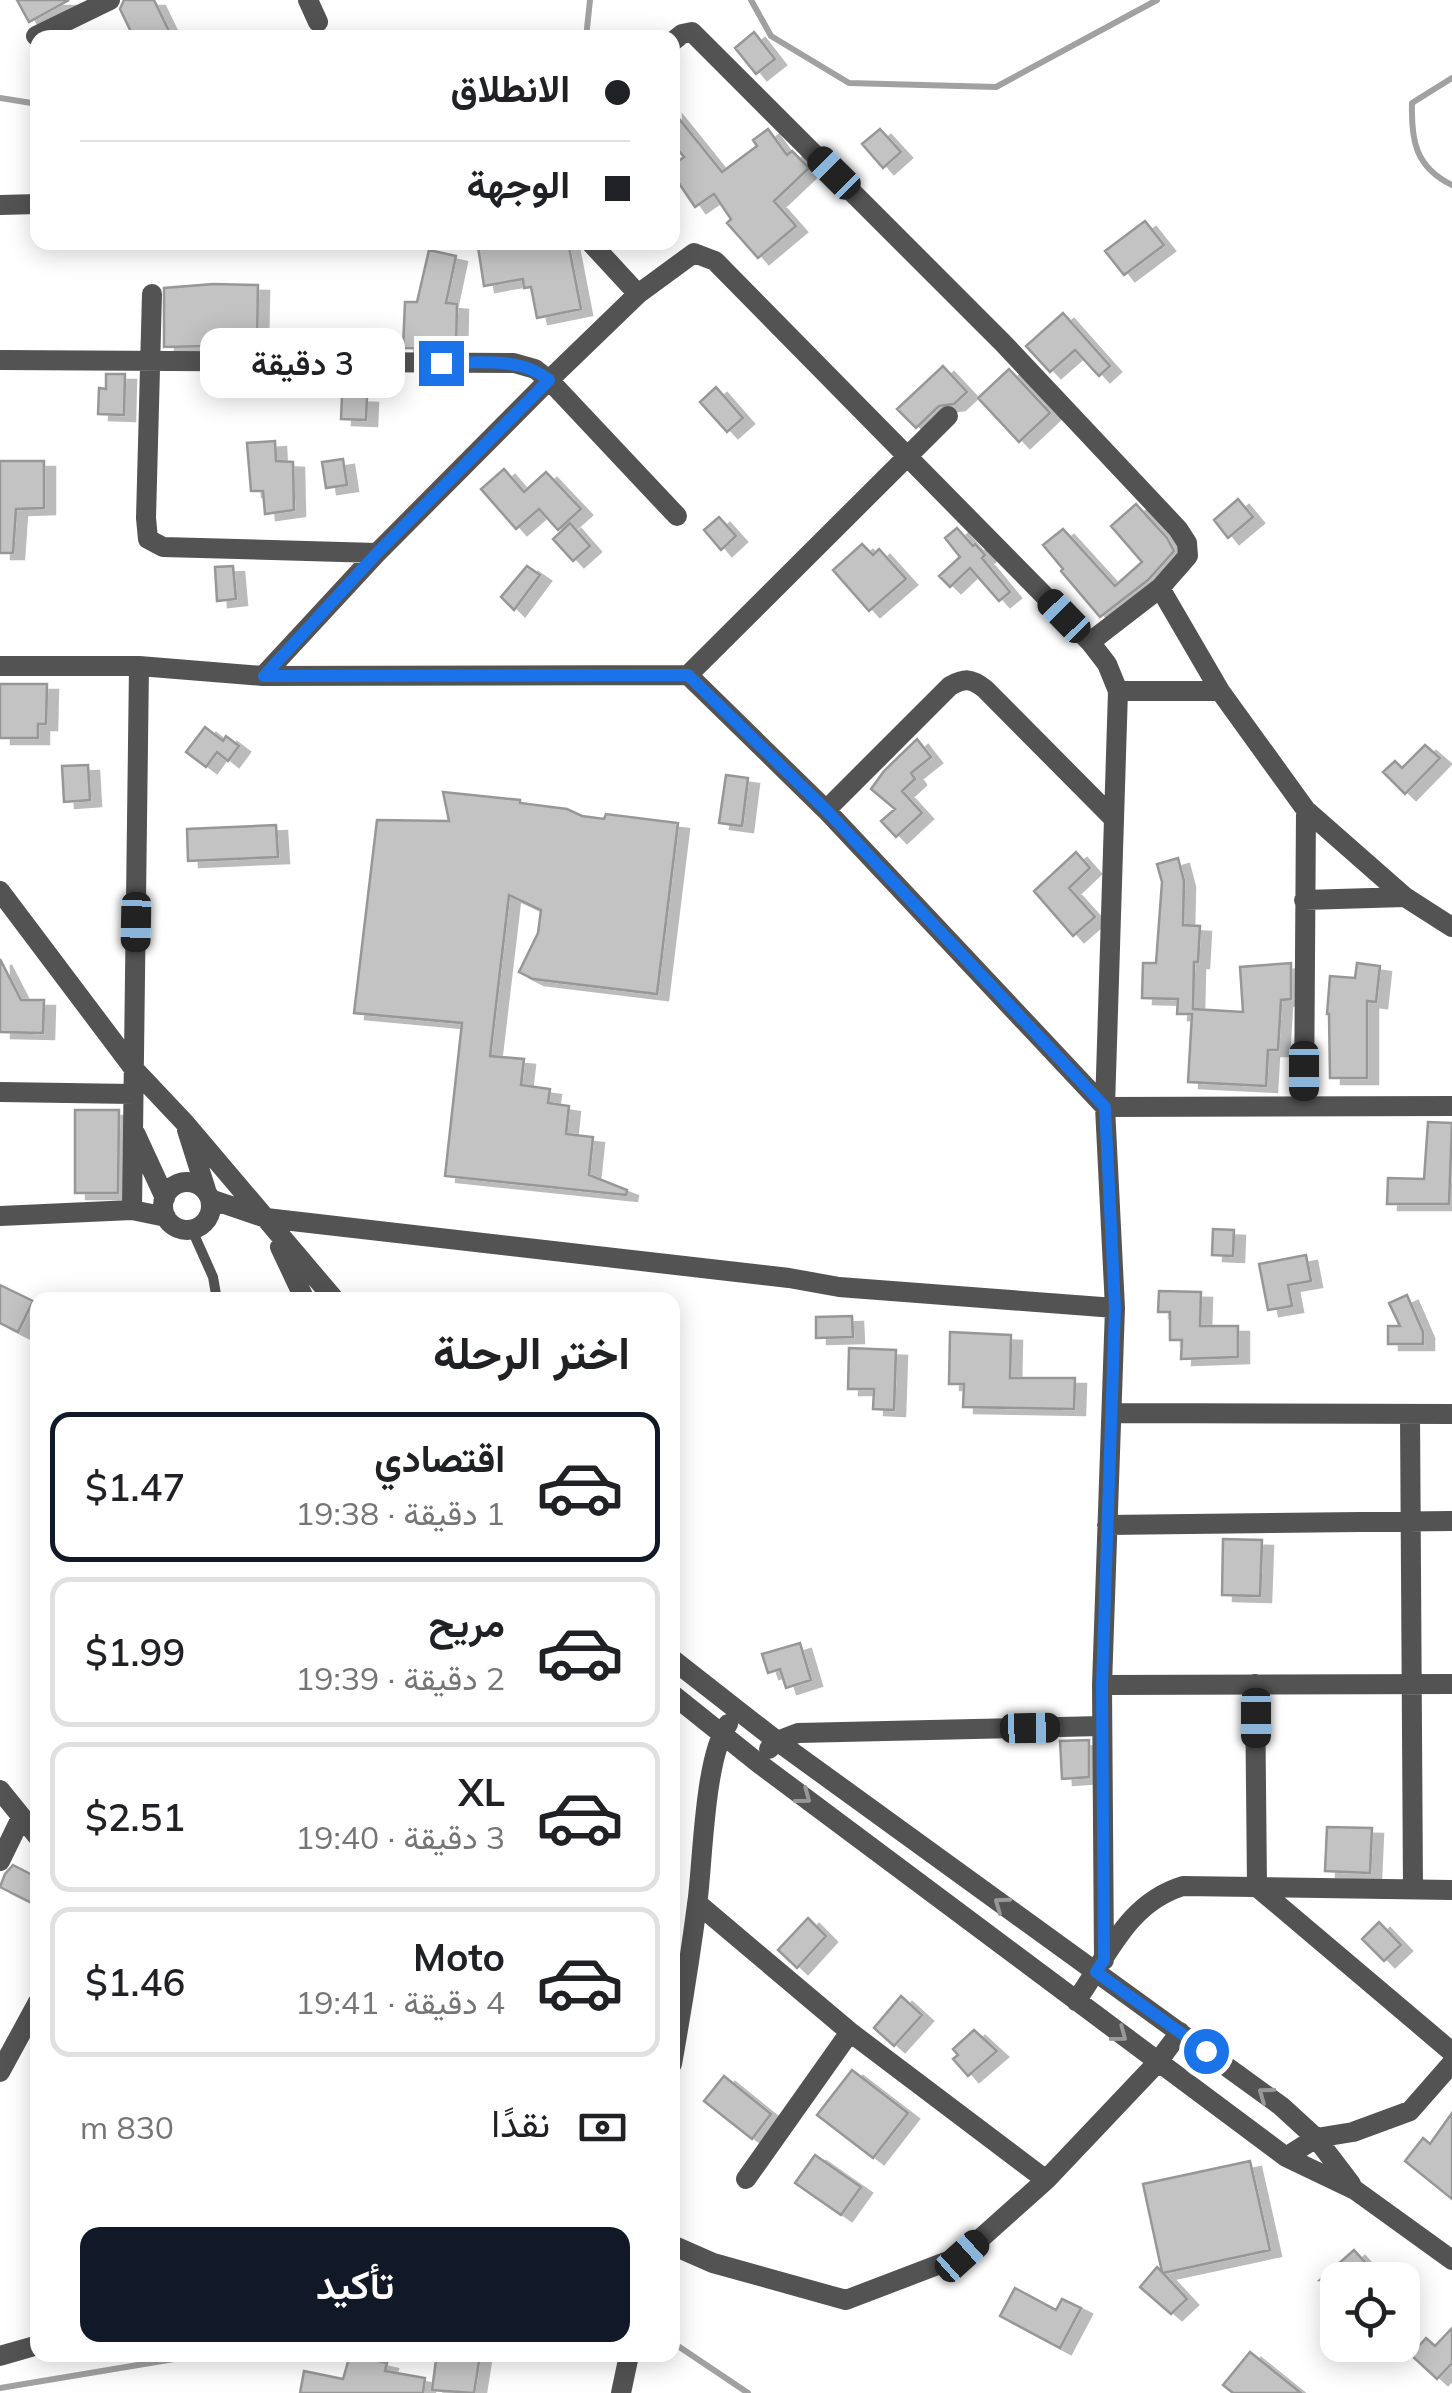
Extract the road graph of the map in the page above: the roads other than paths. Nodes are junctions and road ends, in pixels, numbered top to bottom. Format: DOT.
graph roads {
  1 [pos="110,0"];
  2 [pos="308,0"];
  3 [pos="318,22"];
  4 [pos="48,30"];
  5 [pos="680,36"];
  6 [pos="30,204"];
  7 [pos="0,205"];
  8 [pos="597,250"];
  9 [pos="152,294"];
  10 [pos="638,294"];
  11 [pos="0,360"];
  12 [pos="151,362"];
  13 [pos="549,380"];
  14 [pos="948,416"];
  15 [pos="907,456"];
  16 [pos="677,516"];
  17 [pos="378,552"];
  18 [pos="1160,588"];
  19 [pos="1090,642"];
  20 [pos="0,666"];
  21 [pos="140,666"];
  22 [pos="688,675"];
  23 [pos="264,676"];
  24 [pos="1118,691"];
  25 [pos="1220,691"];
  26 [pos="826,810"];
  27 [pos="1306,810"];
  28 [pos="1114,819"];
  29 [pos="0,891"];
  30 [pos="1405,897"];
  31 [pos="1304,900"];
  32 [pos="1452,927"];
  33 [pos="134,1068"];
  34 [pos="0,1092"];
  35 [pos="133,1094"];
  36 [pos="1304,1106"];
  37 [pos="1452,1106"];
  38 [pos="1105,1107"];
  39 [pos="184,1122"];
  40 [pos="133,1128"];
  41 [pos="208,1195"];
  42 [pos="165,1208"];
  43 [pos="132,1210"];
  44 [pos="0,1216"];
  45 [pos="266,1218"];
  46 [pos="192,1230"];
  47 [pos="216,1292"];
  48 [pos="301,1292"];
  49 [pos="328,1292"];
  50 [pos="1115,1308"];
  51 [pos="1112,1413"];
  52 [pos="1410,1414"];
  53 [pos="1452,1414"];
  54 [pos="1410,1522"];
  55 [pos="1452,1522"];
  56 [pos="1107,1525"];
  57 [pos="680,1665"];
  58 [pos="1255,1684"];
  59 [pos="1412,1684"];
  60 [pos="1452,1684"];
  61 [pos="1102,1685"];
  62 [pos="680,1700"];
  63 [pos="738,1711"];
  64 [pos="1102,1726"];
  65 [pos="722,1734"];
  66 [pos="777,1740"];
  67 [pos="757,1762"];
  68 [pos="0,1790"];
  69 [pos="22,1818"];
  70 [pos="30,1828"];
  71 [pos="0,1861"];
  72 [pos="1257,1887"];
  73 [pos="1412,1890"];
  74 [pos="1452,1890"];
  75 [pos="697,1903"];
  76 [pos="1100,1966"];
  77 [pos="1076,2001"];
  78 [pos="680,2004"];
  79 [pos="30,2028"];
  80 [pos="850,2032"];
  81 [pos="1180,2032"];
  82 [pos="1452,2052"];
  83 [pos="1157,2062"];
  84 [pos="1452,2063"];
  85 [pos="0,2072"];
  86 [pos="1316,2138"];
  87 [pos="1286,2157"];
  88 [pos="746,2179"];
  89 [pos="1046,2180"];
  90 [pos="1355,2190"];
  91 [pos="680,2249"];
  92 [pos="1452,2260"];
  93 [pos="30,2348"];
  94 [pos="0,2356"];
  95 [pos="627,2362"];
  96 [pos="621,2393"];
  1 -- 4 [label="street"];
  2 -- 3 [label="street"];
  5 -- 18 [label="street"];
  6 -- 7 [label="street"];
  8 -- 10 [label="street"];
  9 -- 12 [label="street"];
  10 -- 13 [label="street"];
  10 -- 15 [label="street"];
  11 -- 12 [label="street"];
  12 -- 13 [label="street"];
  12 -- 17 [label="street"];
  13 -- 16 [label="street"];
  13 -- 17 [label="street"];
  14 -- 15 [label="street"];
  15 -- 19 [label="street"];
  15 -- 22 [label="street"];
  17 -- 23 [label="street"];
  18 -- 19 [label="street"];
  18 -- 25 [label="street"];
  19 -- 24 [label="street"];
  20 -- 21 [label="street"];
  21 -- 23 [label="street"];
  21 -- 33 [label="street"];
  22 -- 23 [label="street"];
  22 -- 26 [label="street"];
  24 -- 25 [label="street"];
  24 -- 28 [label="street"];
  25 -- 27 [label="street"];
  26 -- 28 [label="street"];
  26 -- 38 [label="street"];
  27 -- 30 [label="street"];
  27 -- 31 [label="street"];
  28 -- 38 [label="street"];
  29 -- 33 [label="street"];
  30 -- 31 [label="street"];
  30 -- 32 [label="street"];
  31 -- 36 [label="street"];
  33 -- 35 [label="street"];
  33 -- 39 [label="street"];
  34 -- 35 [label="street"];
  35 -- 40 [label="street"];
  36 -- 37 [label="street"];
  36 -- 38 [label="street"];
  38 -- 50 [label="street"];
  39 -- 41 [label="street"];
  39 -- 45 [label="street"];
  40 -- 42 [label="street"];
  40 -- 43 [label="street"];
  41 -- 42 [label="street"];
  41 -- 45 [label="street"];
  41 -- 46 [label="street"];
  42 -- 43 [label="street"];
  42 -- 46 [label="street"];
  43 -- 44 [label="street"];
  45 -- 48 [label="street"];
  45 -- 49 [label="street"];
  45 -- 50 [label="street"];
  46 -- 47 [label="lane"];
  50 -- 51 [label="street"];
  51 -- 52 [label="street"];
  51 -- 56 [label="street"];
  52 -- 53 [label="street"];
  52 -- 54 [label="street"];
  54 -- 55 [label="street"];
  54 -- 56 [label="street"];
  54 -- 59 [label="street"];
  56 -- 61 [label="street"];
  57 -- 63 [label="street"];
  58 -- 59 [label="street"];
  58 -- 61 [label="street"];
  58 -- 72 [label="street"];
  59 -- 60 [label="street"];
  59 -- 73 [label="street"];
  61 -- 64 [label="street"];
  62 -- 65 [label="street"];
  63 -- 65 [label="street"];
  63 -- 66 [label="street"];
  64 -- 66 [label="street"];
  64 -- 76 [label="street"];
  65 -- 67 [label="street"];
  65 -- 75 [label="street"];
  66 -- 67 [label="street"];
  76 -- 66 [label="street, one-way"];
  67 -- 77 [label="street, one-way"];
  68 -- 69 [label="street"];
  69 -- 70 [label="street"];
  69 -- 71 [label="street"];
  72 -- 73 [label="street"];
  72 -- 76 [label="street"];
  72 -- 82 [label="street"];
  73 -- 74 [label="street"];
  75 -- 78 [label="street"];
  75 -- 80 [label="street"];
  76 -- 77 [label="street"];
  76 -- 81 [label="street"];
  77 -- 83 [label="street, one-way"];
  79 -- 85 [label="street"];
  80 -- 88 [label="street"];
  80 -- 89 [label="street"];
  81 -- 83 [label="street"];
  86 -- 81 [label="street, one-way"];
  83 -- 87 [label="street"];
  83 -- 89 [label="street"];
  84 -- 86 [label="street"];
  86 -- 87 [label="street"];
  86 -- 90 [label="street"];
  87 -- 90 [label="street"];
  89 -- 91 [label="street"];
  90 -- 92 [label="street"];
  93 -- 94 [label="street"];
  95 -- 96 [label="street"];
}
